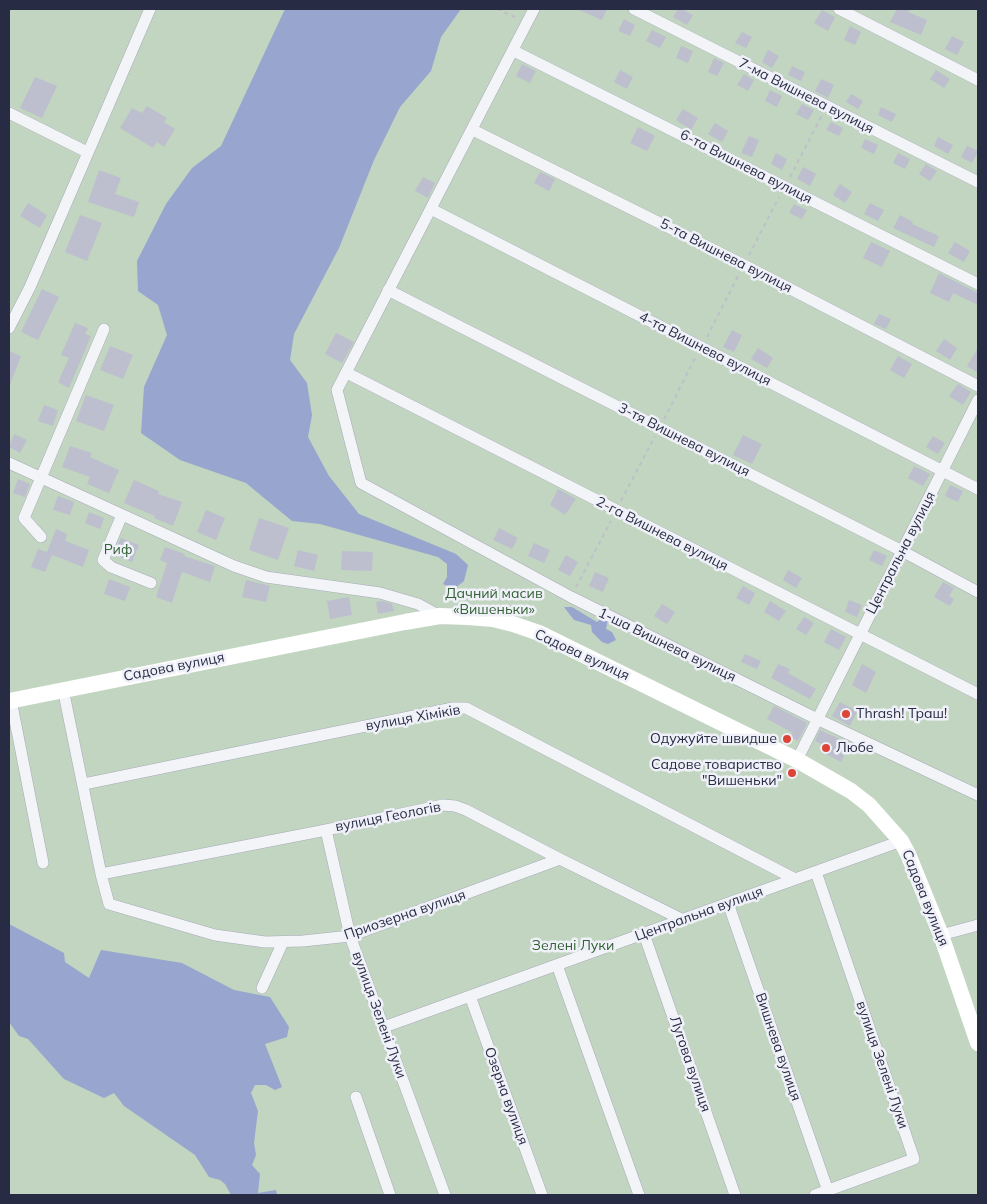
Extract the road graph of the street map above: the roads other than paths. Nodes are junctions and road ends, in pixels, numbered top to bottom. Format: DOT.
graph roads {
  1 [pos="150,9"];
  2 [pos="534,9"];
  3 [pos="634,9"];
  4 [pos="839,9"];
  5 [pos="514,51"];
  6 [pos="978,80"];
  7 [pos="9,113"];
  8 [pos="473,130"];
  9 [pos="87,152"];
  10 [pos="978,182"];
  11 [pos="431,209"];
  12 [pos="978,284"];
  13 [pos="388,290"];
  14 [pos="9,328"];
  15 [pos="104,330"];
  16 [pos="347,374"];
  17 [pos="978,386"];
  18 [pos="978,400"];
  19 [pos="9,463"];
  20 [pos="943,471"];
  21 [pos="41,478"];
  22 [pos="978,489"];
  23 [pos="122,515"];
  24 [pos="41,536"];
  25 [pos="902,551"];
  26 [pos="151,583"];
  27 [pos="978,592"];
  28 [pos="440,616"];
  29 [pos="860,635"];
  30 [pos="63,689"];
  31 [pos="978,694"];
  32 [pos="10,701"];
  33 [pos="818,719"];
  34 [pos="797,760"];
  35 [pos="84,784"];
  36 [pos="978,795"];
  37 [pos="326,830"];
  38 [pos="901,841"];
  39 [pos="560,859"];
  40 [pos="43,863"];
  41 [pos="816,872"];
  42 [pos="101,874"];
  43 [pos="795,879"];
  44 [pos="728,903"];
  45 [pos="683,920"];
  46 [pos="978,925"];
  47 [pos="644,934"];
  48 [pos="941,935"];
  49 [pos="350,936"];
  50 [pos="283,942"];
  51 [pos="557,965"];
  52 [pos="262,988"];
  53 [pos="470,996"];
  54 [pos="384,1027"];
  55 [pos="978,1043"];
  56 [pos="356,1097"];
  57 [pos="828,1191"];
  58 [pos="390,1195"];
  59 [pos="445,1195"];
  60 [pos="542,1195"];
  61 [pos="638,1195"];
  62 [pos="735,1195"];
  63 [pos="815,1195"];
  1 -- 9 [label="street"];
  2 -- 5 [label="street"];
  3 -- 10 [label="street, 7-ма Вишнева вулиця"];
  4 -- 6 [label="street"];
  5 -- 8 [label="street"];
  5 -- 12 [label="street, 6-та Вишнева вулиця"];
  7 -- 9 [label="street"];
  8 -- 11 [label="street"];
  8 -- 17 [label="street, 5-та Вишнева вулиця"];
  9 -- 14 [label="street"];
  11 -- 13 [label="street"];
  11 -- 20 [label="street, 4-та Вишнева вулиця"];
  13 -- 16 [label="street"];
  13 -- 25 [label="street, 3-тя Вишнева вулиця"];
  15 -- 21 [label="street"];
  16 -- 29 [label="street, 2-га Вишнева вулиця"];
  16 -- 33 [label="street, 1-ша Вишнева вулиця"];
  18 -- 20 [label="street, Центральна вулиця"];
  19 -- 21 [label="street"];
  20 -- 22 [label="street, 4-та Вишнева вулиця"];
  20 -- 25 [label="street, Центральна вулиця"];
  21 -- 23 [label="street"];
  21 -- 24 [label="street"];
  23 -- 26 [label="street"];
  23 -- 28 [label="street"];
  25 -- 27 [label="street, 3-тя Вишнева вулиця"];
  25 -- 29 [label="street, Центральна вулиця"];
  28 -- 30 [label="street, Садова вулиця"];
  28 -- 34 [label="street, Садова вулиця"];
  29 -- 31 [label="street, 2-га Вишнева вулиця"];
  29 -- 33 [label="street, Центральна вулиця"];
  30 -- 32 [label="street, Садова вулиця"];
  30 -- 35 [label="street, Приозерна вулиця"];
  32 -- 40 [label="street"];
  33 -- 34 [label="street, Центральна вулиця"];
  33 -- 36 [label="street, 1-ша Вишнева вулиця"];
  34 -- 38 [label="street, Садова вулиця"];
  35 -- 42 [label="street, Приозерна вулиця"];
  35 -- 43 [label="street, вулиця Хіміків"];
  37 -- 39 [label="street, вулиця Геологів"];
  37 -- 42 [label="street, вулиця Геологів"];
  37 -- 49 [label="street, вулиця Зелені Луки"];
  38 -- 41 [label="street, Центральна вулиця"];
  38 -- 48 [label="street, Садова вулиця"];
  39 -- 45 [label="street, вулиця Геологів"];
  39 -- 49 [label="street, Приозерна вулиця"];
  41 -- 43 [label="street, Центральна вулиця"];
  41 -- 57 [label="street, вулиця Зелені Луки"];
  42 -- 50 [label="street, Приозерна вулиця"];
  43 -- 44 [label="street, Центральна вулиця"];
  44 -- 45 [label="street, Центральна вулиця"];
  44 -- 57 [label="street, Вишнева вулиця"];
  45 -- 47 [label="street, Центральна вулиця"];
  46 -- 48 [label="street"];
  47 -- 51 [label="street, Центральна вулиця"];
  47 -- 62 [label="street, Лугова вулиця"];
  48 -- 55 [label="street, Садова вулиця"];
  49 -- 50 [label="street, Приозерна вулиця"];
  49 -- 54 [label="street, вулиця Зелені Луки"];
  50 -- 52 [label="street"];
  51 -- 53 [label="street, Центральна вулиця"];
  51 -- 61 [label="street"];
  53 -- 54 [label="street, Центральна вулиця"];
  53 -- 60 [label="street, Озерна вулиця"];
  54 -- 59 [label="street, вулиця Зелені Луки"];
  56 -- 58 [label="street"];
  57 -- 63 [label="street, вулиця Зелені Луки"];
}
